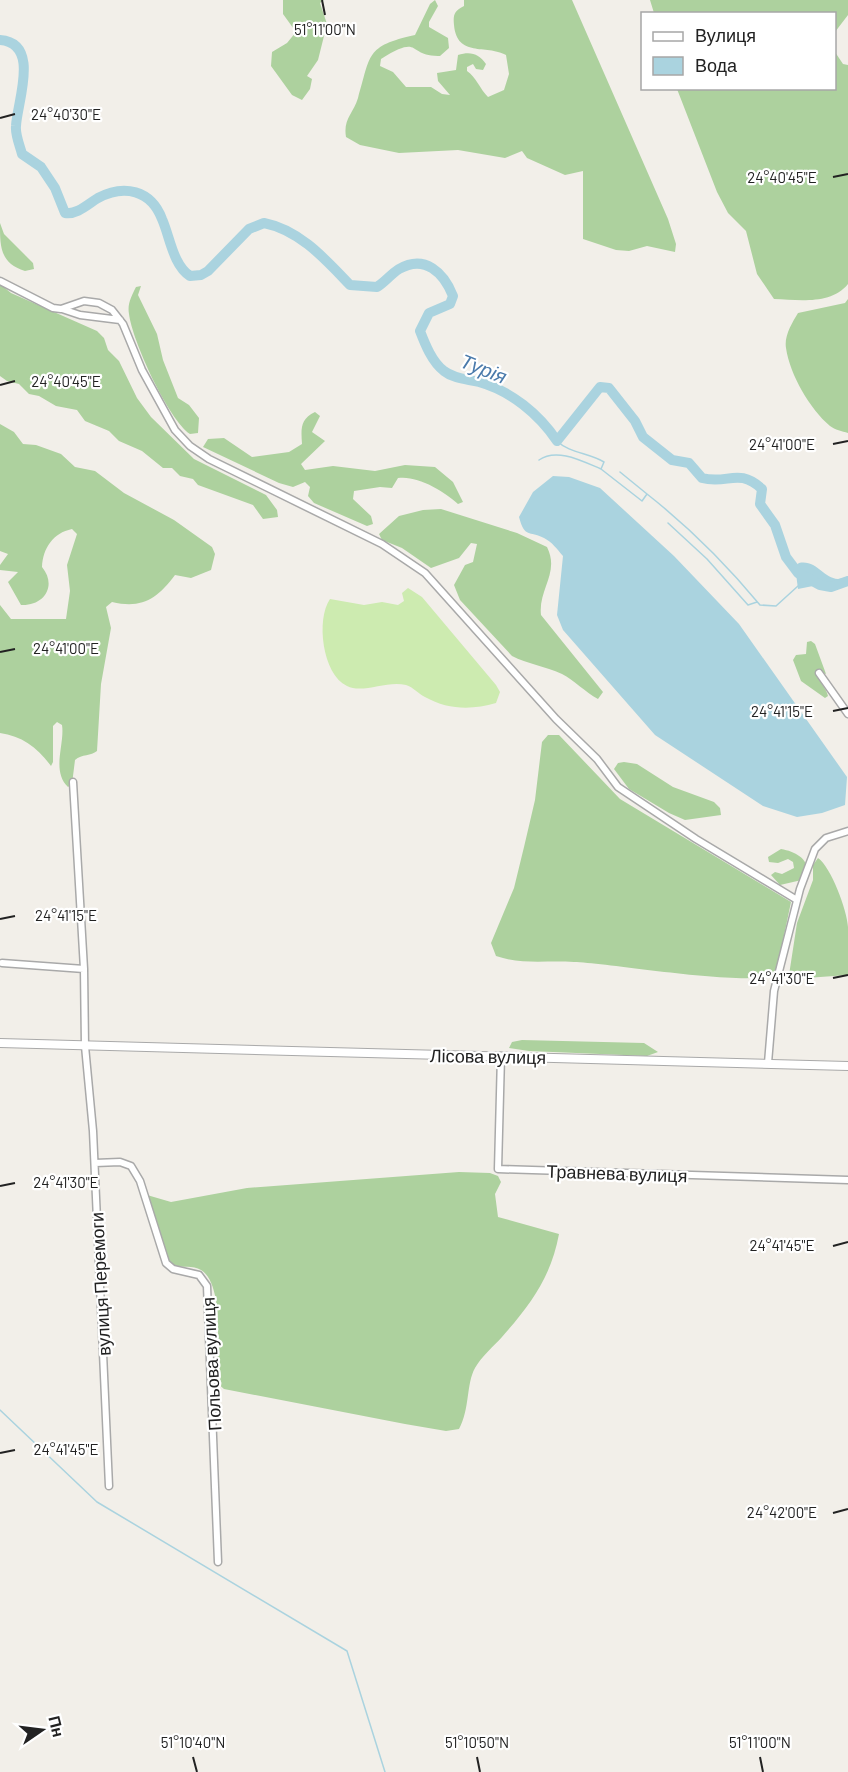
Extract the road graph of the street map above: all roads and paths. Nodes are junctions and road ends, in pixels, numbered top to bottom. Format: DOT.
graph roads {
  1 [pos="0,281"];
  2 [pos="62,309"];
  3 [pos="120,320"];
  4 [pos="819,674"];
  5 [pos="848,714"];
  6 [pos="73,782"];
  7 [pos="848,831"];
  8 [pos="797,900"];
  9 [pos="2,963"];
  10 [pos="84,969"];
  11 [pos="0,1043"];
  12 [pos="85,1046"];
  13 [pos="501,1056"];
  14 [pos="768,1063"];
  15 [pos="848,1066"];
  16 [pos="95,1163"];
  17 [pos="848,1180"];
  18 [pos="109,1486"];
  19 [pos="218,1562"];
  1 -- 2 [label="street"];
  2 -- 3 [label="street"];
  2 -- 3 [label="street"];
  3 -- 8 [label="street"];
  4 -- 5 [label="street"];
  6 -- 10 [label="street, вулиця Перемоги"];
  7 -- 8 [label="street"];
  8 -- 14 [label="street"];
  9 -- 10 [label="street"];
  10 -- 12 [label="street, вулиця Перемоги"];
  11 -- 12 [label="street, Лісова вулиця"];
  12 -- 13 [label="street, Лісова вулиця"];
  12 -- 16 [label="street, вулиця Перемоги"];
  13 -- 14 [label="street, Лісова вулиця"];
  13 -- 17 [label="street, Травнева вулиця"];
  14 -- 15 [label="street, Лісова вулиця"];
  16 -- 18 [label="street, вулиця Перемоги"];
  16 -- 19 [label="street, Польова вулиця"];
}
